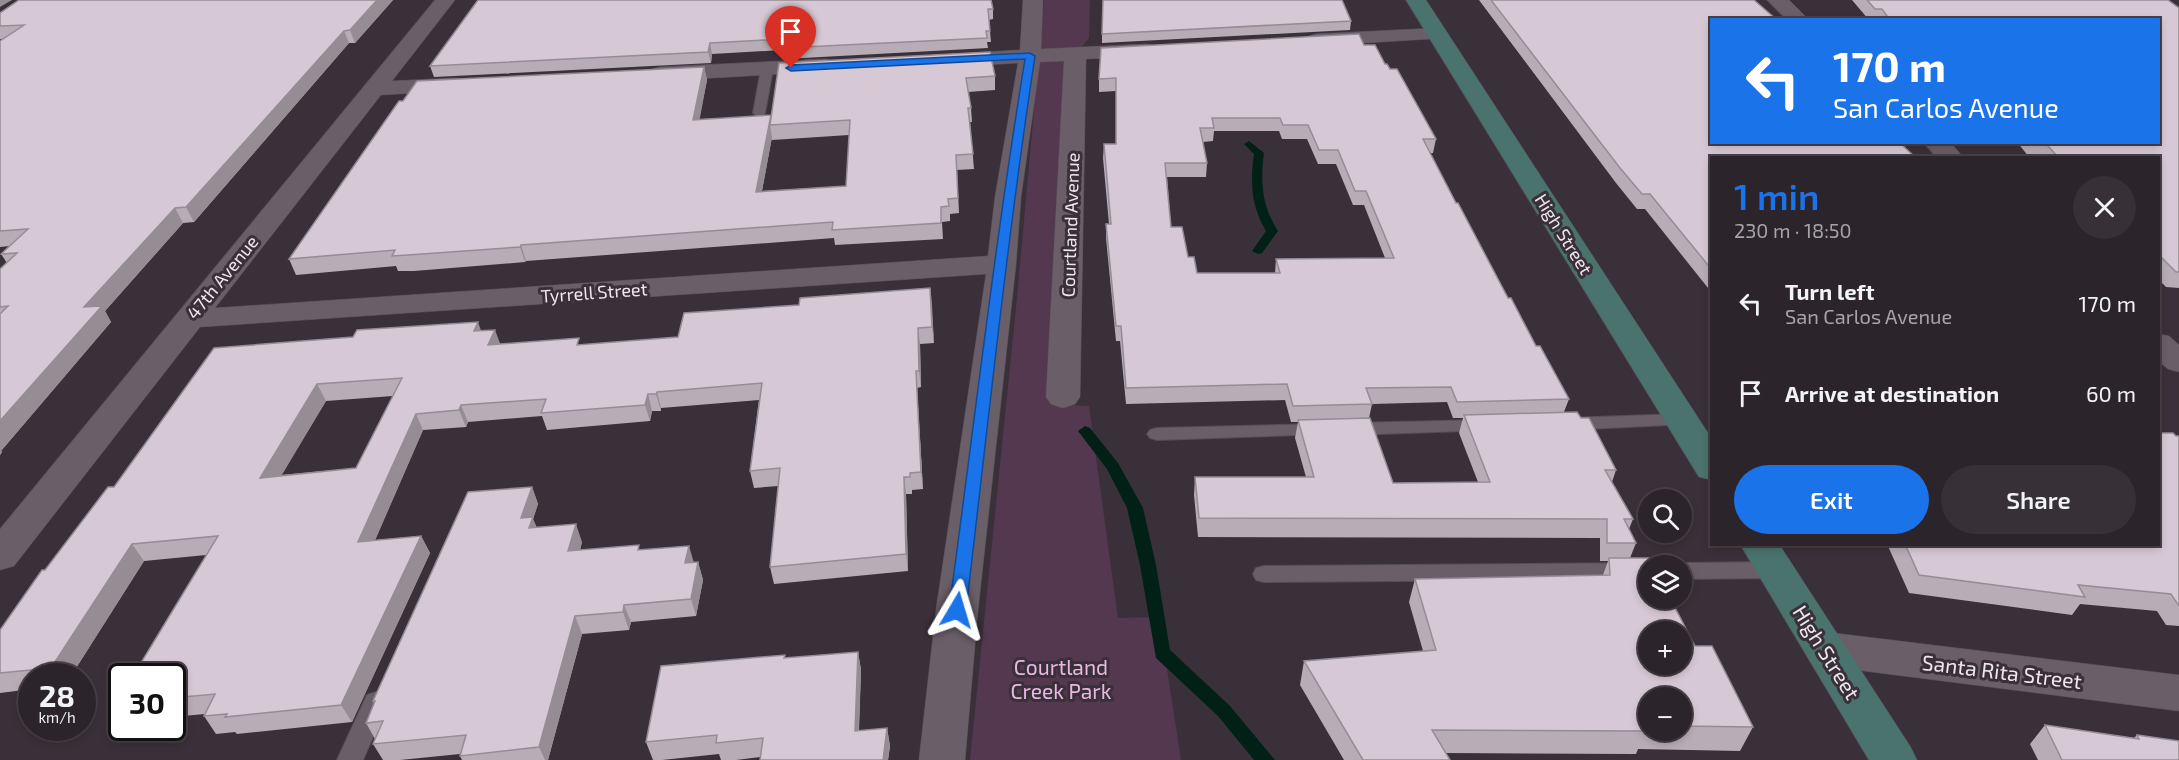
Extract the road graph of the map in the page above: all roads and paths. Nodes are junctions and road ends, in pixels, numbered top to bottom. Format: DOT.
graph roads {
  1 [pos="445,0"];
  2 [pos="1033,0"];
  3 [pos="1416,0"];
  4 [pos="1778,0"];
  5 [pos="1797,18"];
  6 [pos="1437,34"];
  7 [pos="1299,41"];
  8 [pos="1171,48"];
  9 [pos="1075,54"];
  10 [pos="1030,56"];
  11 [pos="922,61"];
  12 [pos="850,65"];
  13 [pos="767,69"];
  14 [pos="636,76"];
  15 [pos="480,83"];
  16 [pos="373,89"];
  17 [pos="759,113"];
  18 [pos="1937,144"];
  19 [pos="1950,156"];
  20 [pos="1002,264"];
  21 [pos="187,320"];
  22 [pos="2160,345"];
  23 [pos="2179,362"];
  24 [pos="1063,397"];
  25 [pos="1682,420"];
  26 [pos="1550,424"];
  27 [pos="1503,425"];
  28 [pos="1157,434"];
  29 [pos="1710,465"];
  30 [pos="0,556"];
  31 [pos="1768,557"];
  32 [pos="1692,569"];
  33 [pos="1638,571"];
  34 [pos="1264,573"];
  35 [pos="1825,649"];
  36 [pos="383,685"];
  37 [pos="2179,693"];
  38 [pos="350,760"];
  39 [pos="942,760"];
  40 [pos="1894,760"];
  1 -- 16 [label="street, 47th Avenue"];
  2 -- 10 [label="street"];
  3 -- 6 [label="main road, High Street"];
  4 -- 5 [label="street"];
  6 -- 7 [label="street"];
  6 -- 25 [label="main road, High Street"];
  8 -- 9 [label="street"];
  9 -- 10 [label="street"];
  9 -- 24 [label="street, Courtland Avenue"];
  10 -- 11 [label="street"];
  10 -- 20 [label="street"];
  12 -- 13 [label="street"];
  13 -- 14 [label="street"];
  13 -- 17 [label="lane"];
  15 -- 16 [label="street"];
  16 -- 21 [label="street, 47th Avenue"];
  18 -- 19 [label="street"];
  20 -- 21 [label="street, Tyrrell Street"];
  20 -- 39 [label="street"];
  21 -- 30 [label="street, 47th Avenue"];
  22 -- 23 [label="street"];
  25 -- 26 [label="lane"];
  25 -- 29 [label="main road, High Street"];
  27 -- 28 [label="lane"];
  31 -- 32 [label="lane"];
  31 -- 35 [label="main road, High Street"];
  33 -- 34 [label="lane"];
  35 -- 37 [label="street, Santa Rita Street"];
  35 -- 40 [label="main road, High Street"];
  36 -- 38 [label="lane"];
}
